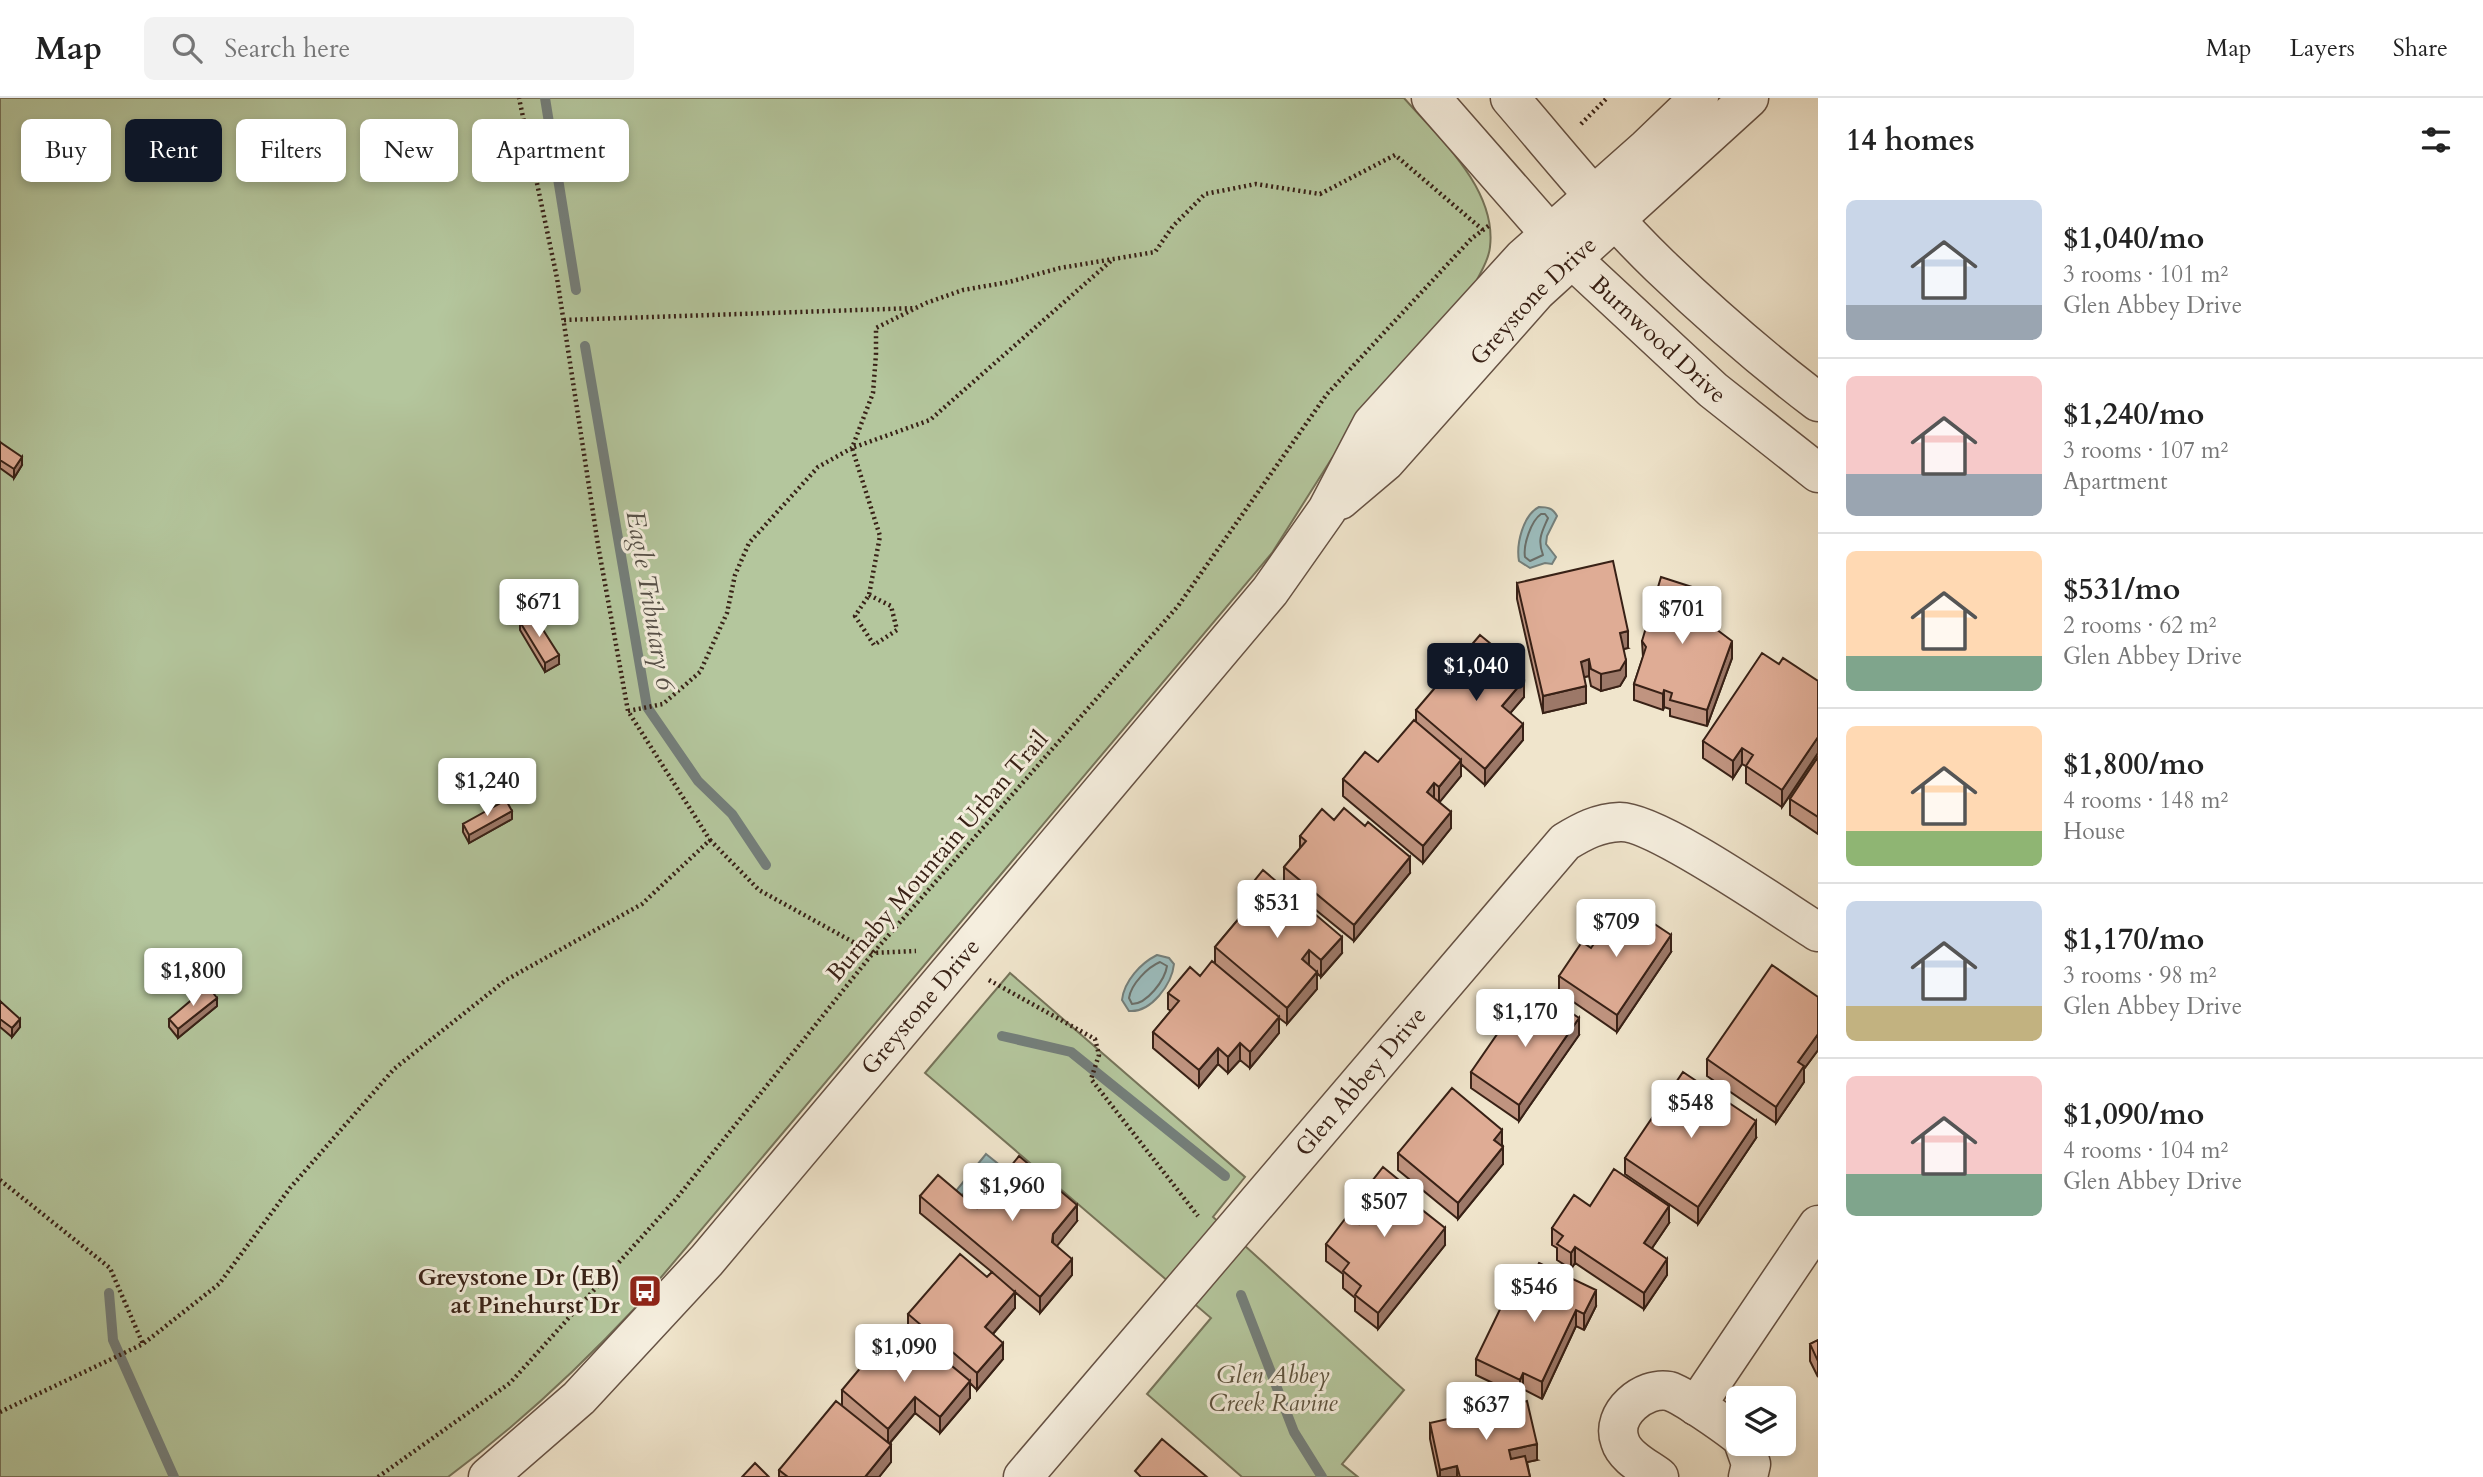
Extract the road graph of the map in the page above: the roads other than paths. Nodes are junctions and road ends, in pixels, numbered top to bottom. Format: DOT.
graph roads {
  1 [pos="1431,98"];
  2 [pos="1510,98"];
  3 [pos="1699,98"];
  4 [pos="1749,98"];
  5 [pos="1605,207"];
  6 [pos="1561,247"];
  7 [pos="1818,402"];
  8 [pos="1818,474"];
  9 [pos="1818,932"];
  10 [pos="1818,1225"];
  11 [pos="1696,1406"];
  12 [pos="1726,1427"];
  13 [pos="1748,1456"];
  14 [pos="488,1477"];
  15 [pos="1023,1477"];
  16 [pos="1659,1477"];
  17 [pos="1748,1477"];
  1 -- 6 [label="street, Burnwood Drive"];
  2 -- 5 [label="street"];
  3 -- 5 [label="street, Greystone Drive"];
  4 -- 5 [label="street, Greystone Drive"];
  5 -- 6 [label="street, Greystone Drive"];
  5 -- 7 [label="street"];
  6 -- 8 [label="street, Burnwood Drive"];
  6 -- 14 [label="street, Greystone Drive"];
  9 -- 15 [label="street, Glen Abbey Drive"];
  10 -- 11 [label="street"];
  11 -- 12 [label="street"];
  11 -- 16 [label="street"];
  13 -- 17 [label="street"];
}
